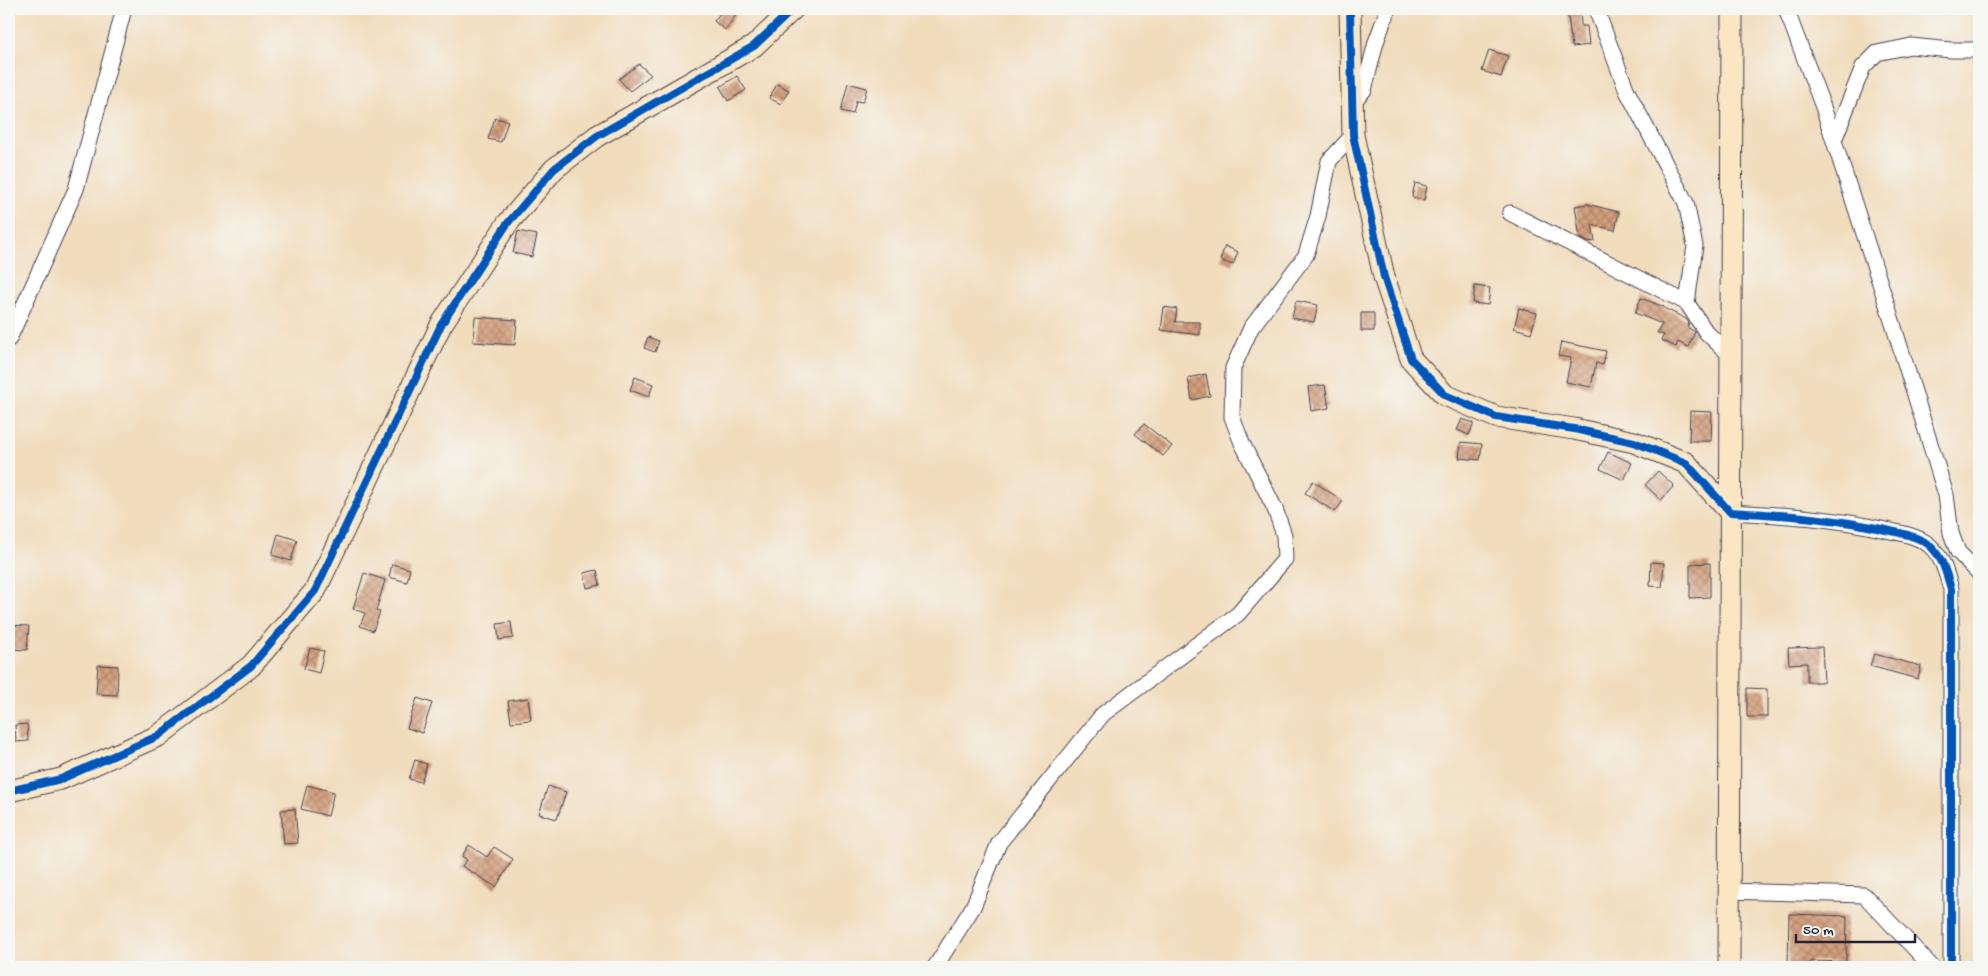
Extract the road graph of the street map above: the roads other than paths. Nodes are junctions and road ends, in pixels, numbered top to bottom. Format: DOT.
graph roads {
  1 [pos="124,9"];
  2 [pos="793,9"];
  3 [pos="1350,9"];
  4 [pos="1388,9"];
  5 [pos="1596,9"];
  6 [pos="1732,9"];
  7 [pos="1786,9"];
  8 [pos="1979,50"];
  9 [pos="1351,104"];
  10 [pos="1353,135"];
  11 [pos="1834,140"];
  12 [pos="1510,212"];
  13 [pos="1687,303"];
  14 [pos="9,339"];
  15 [pos="1731,356"];
  16 [pos="1730,512"];
  17 [pos="1958,552"];
  18 [pos="1943,561"];
  19 [pos="1979,573"];
  20 [pos="9,791"];
  21 [pos="1728,891"];
  22 [pos="935,967"];
  23 [pos="1729,967"];
  24 [pos="1932,967"];
  25 [pos="1951,967"];
  1 -- 14 [label="street"];
  2 -- 20 [label="street"];
  3 -- 9 [label="street"];
  4 -- 9 [label="street"];
  5 -- 13 [label="street"];
  6 -- 15 [label="street"];
  7 -- 11 [label="street"];
  8 -- 11 [label="street"];
  9 -- 10 [label="street"];
  10 -- 16 [label="street"];
  10 -- 22 [label="street"];
  11 -- 17 [label="street"];
  12 -- 13 [label="street"];
  13 -- 15 [label="street"];
  15 -- 16 [label="street"];
  16 -- 18 [label="street"];
  16 -- 21 [label="street"];
  17 -- 18 [label="street"];
  17 -- 19 [label="street"];
  18 -- 25 [label="street"];
  21 -- 23 [label="street"];
  21 -- 24 [label="street"];
}
